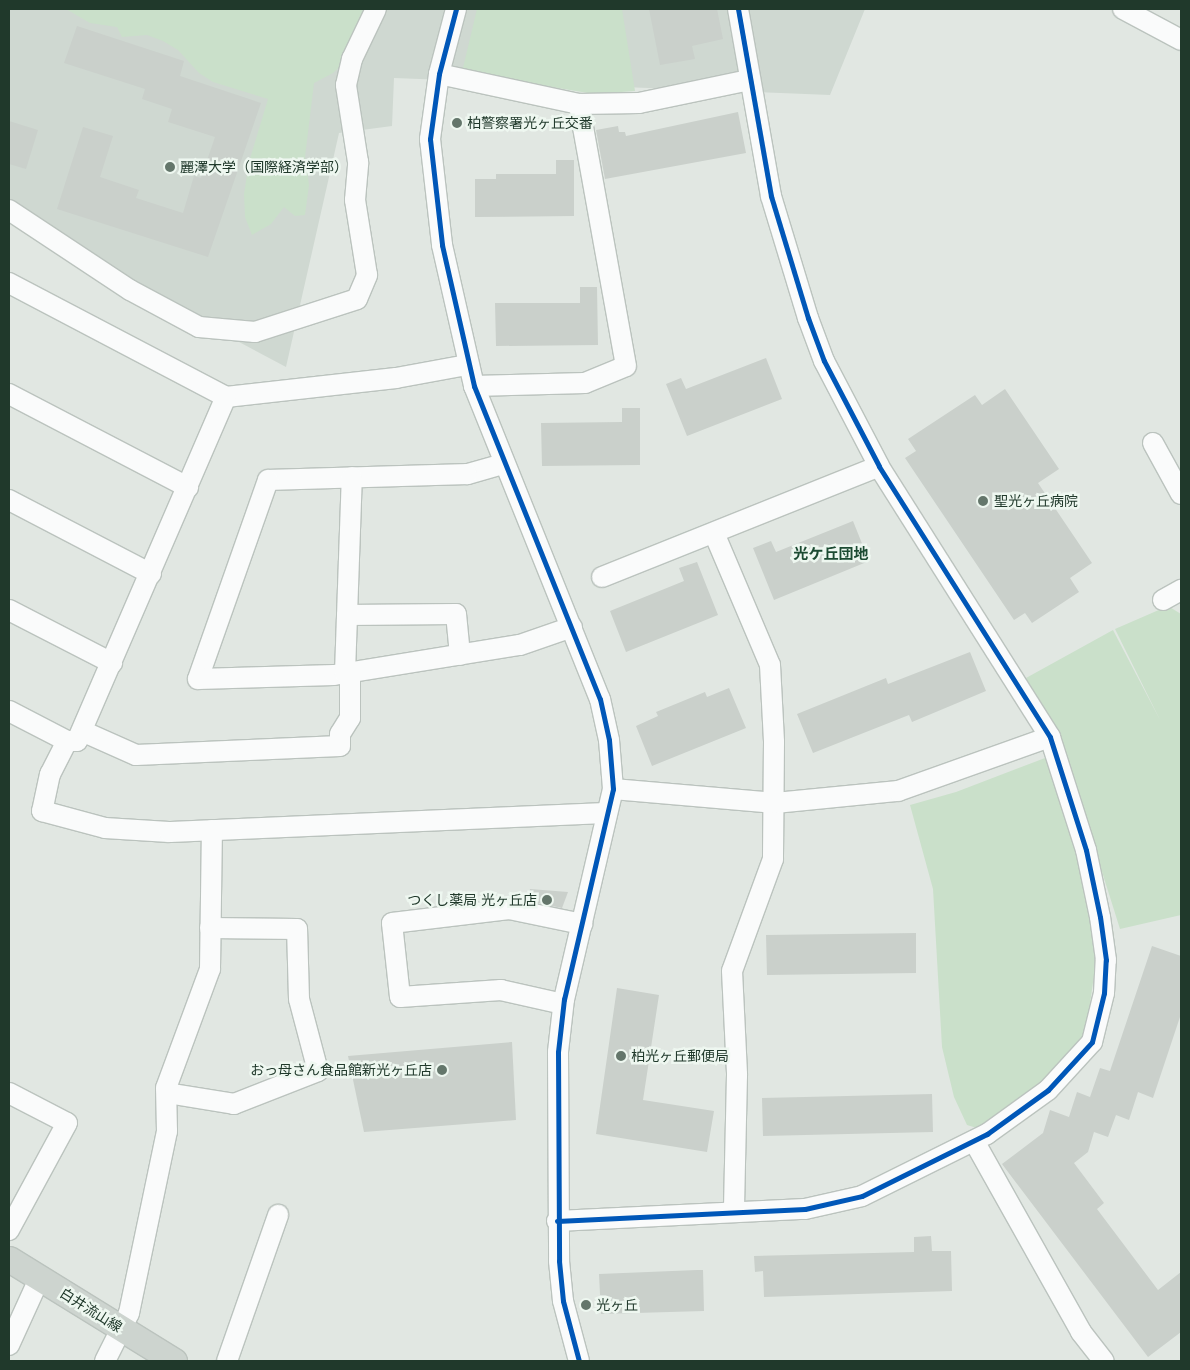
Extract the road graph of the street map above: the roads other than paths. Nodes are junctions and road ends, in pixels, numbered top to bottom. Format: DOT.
graph roads {
  1 [pos="376,9"];
  2 [pos="456,9"];
  3 [pos="738,9"];
  4 [pos="1136,12"];
  5 [pos="1181,40"];
  6 [pos="439,74"];
  7 [pos="749,80"];
  8 [pos="579,104"];
  9 [pos="9,210"];
  10 [pos="9,283"];
  11 [pos="467,365"];
  12 [pos="474,386"];
  13 [pos="9,394"];
  14 [pos="226,397"];
  15 [pos="1153,443"];
  16 [pos="504,464"];
  17 [pos="879,466"];
  18 [pos="352,477"];
  19 [pos="188,487"];
  20 [pos="1181,494"];
  21 [pos="9,500"];
  22 [pos="714,533"];
  23 [pos="151,574"];
  24 [pos="602,577"];
  25 [pos="1181,590"];
  26 [pos="1163,600"];
  27 [pos="9,610"];
  28 [pos="347,615"];
  29 [pos="572,627"];
  30 [pos="460,655"];
  31 [pos="112,663"];
  32 [pos="347,672"];
  33 [pos="9,710"];
  34 [pos="75,736"];
  35 [pos="1050,737"];
  36 [pos="613,789"];
  37 [pos="775,803"];
  38 [pos="607,813"];
  39 [pos="212,830"];
  40 [pos="582,924"];
  41 [pos="210,928"];
  42 [pos="563,1004"];
  43 [pos="9,1093"];
  44 [pos="167,1093"];
  45 [pos="974,1141"];
  46 [pos="734,1212"];
  47 [pos="278,1215"];
  48 [pos="558,1221"];
  49 [pos="9,1230"];
  50 [pos="9,1259"];
  51 [pos="40,1278"];
  52 [pos="122,1330"];
  53 [pos="9,1344"];
  54 [pos="105,1361"];
  55 [pos="174,1361"];
  56 [pos="227,1361"];
  57 [pos="580,1361"];
  58 [pos="1104,1361"];
  1 -- 9 [label="street"];
  2 -- 6 [label="street"];
  3 -- 7 [label="street"];
  4 -- 5 [label="street"];
  6 -- 8 [label="street"];
  6 -- 11 [label="street"];
  7 -- 8 [label="street"];
  7 -- 17 [label="street"];
  8 -- 12 [label="street"];
  10 -- 14 [label="street"];
  11 -- 12 [label="street"];
  11 -- 14 [label="street"];
  12 -- 16 [label="street"];
  13 -- 19 [label="street"];
  14 -- 19 [label="street"];
  15 -- 20 [label="street"];
  16 -- 18 [label="street"];
  16 -- 29 [label="street"];
  17 -- 22 [label="street"];
  17 -- 35 [label="street"];
  18 -- 28 [label="street"];
  18 -- 32 [label="street"];
  19 -- 23 [label="street"];
  21 -- 23 [label="street"];
  22 -- 24 [label="street"];
  22 -- 37 [label="street"];
  23 -- 31 [label="street"];
  25 -- 26 [label="street"];
  27 -- 31 [label="street"];
  28 -- 30 [label="street"];
  28 -- 32 [label="street"];
  29 -- 30 [label="street"];
  29 -- 36 [label="street"];
  30 -- 32 [label="street"];
  31 -- 34 [label="street"];
  32 -- 34 [label="street"];
  33 -- 34 [label="street"];
  34 -- 39 [label="street"];
  35 -- 37 [label="street"];
  35 -- 45 [label="street"];
  36 -- 37 [label="street"];
  36 -- 38 [label="street"];
  37 -- 46 [label="street"];
  38 -- 39 [label="street"];
  38 -- 40 [label="street"];
  39 -- 41 [label="street"];
  40 -- 42 [label="street"];
  40 -- 42 [label="street"];
  41 -- 44 [label="street"];
  41 -- 44 [label="street"];
  42 -- 48 [label="street"];
  43 -- 49 [label="street"];
  44 -- 52 [label="street"];
  45 -- 46 [label="street"];
  45 -- 58 [label="street"];
  46 -- 48 [label="street"];
  47 -- 56 [label="street"];
  48 -- 57 [label="street"];
  50 -- 51 [label="main road, 白井流山線"];
  51 -- 52 [label="main road, 白井流山線"];
  51 -- 53 [label="street"];
  52 -- 54 [label="street"];
  52 -- 55 [label="main road, 白井流山線"];
}
